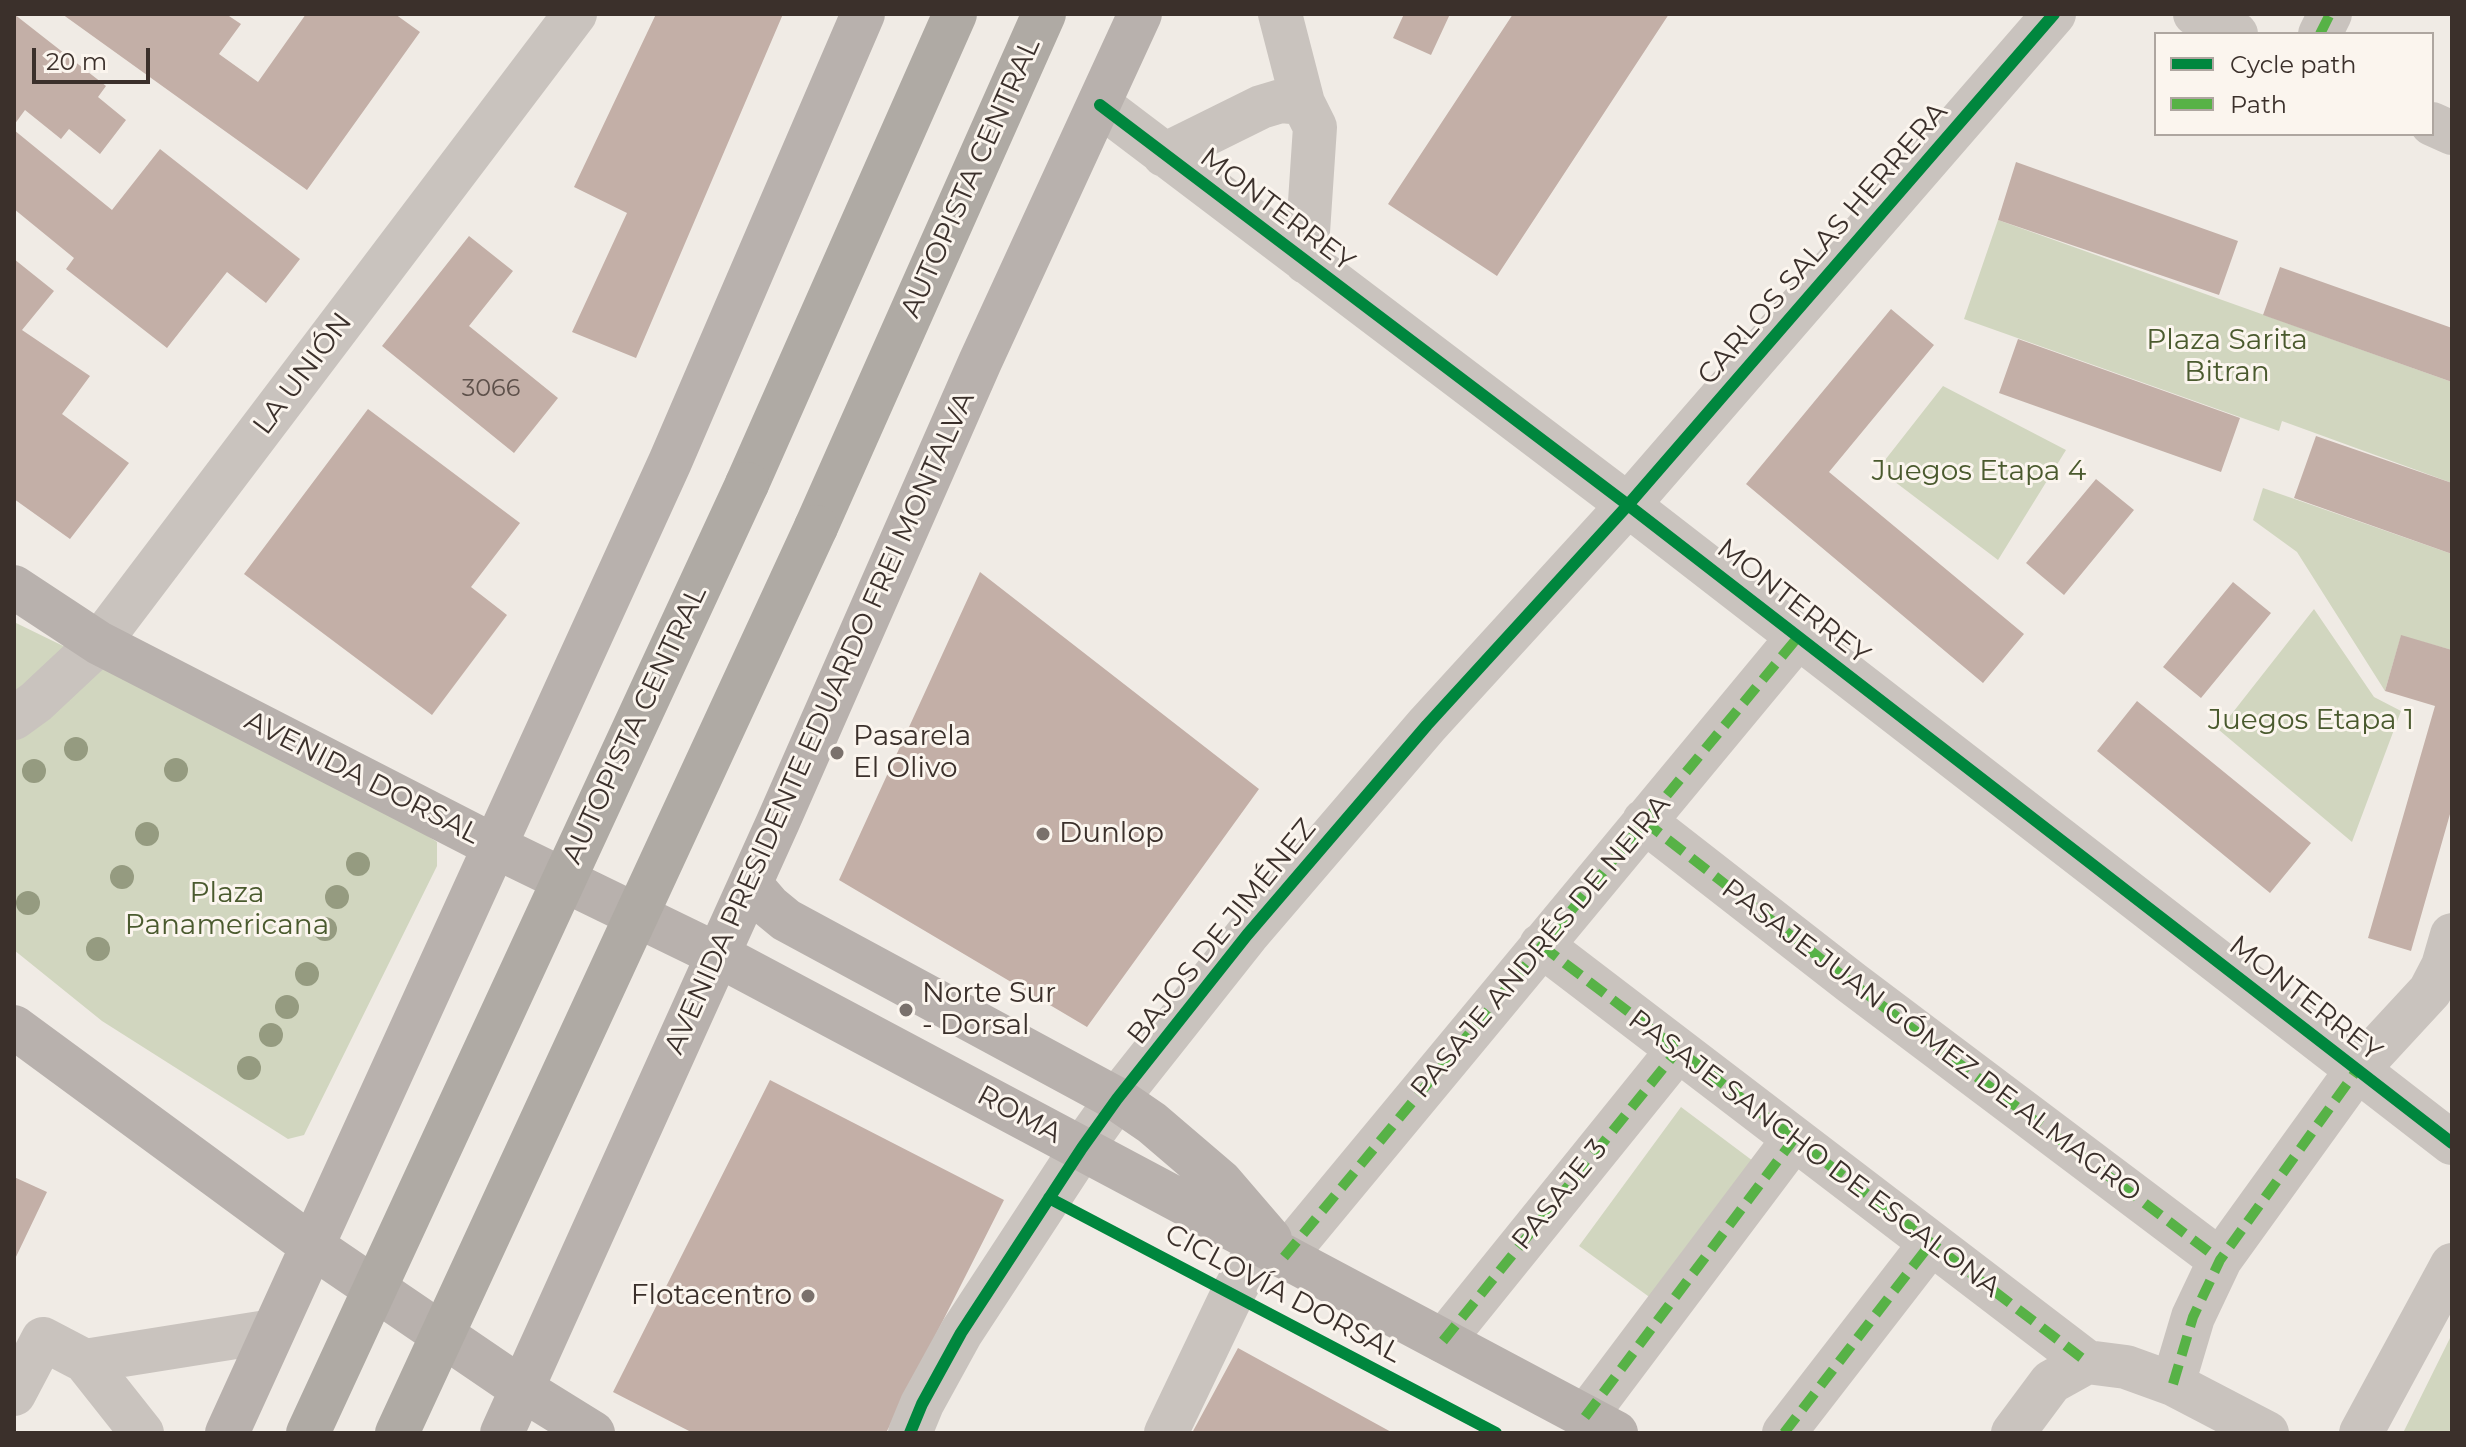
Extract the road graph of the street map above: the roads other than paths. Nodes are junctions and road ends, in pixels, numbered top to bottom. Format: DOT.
graph roads {
  1 [pos="575,14"];
  2 [pos="863,14"];
  3 [pos="955,14"];
  4 [pos="1044,14"];
  5 [pos="1140,14"];
  6 [pos="1280,14"];
  7 [pos="2054,14"];
  8 [pos="2195,14"];
  9 [pos="2330,14"];
  10 [pos="2232,32"];
  11 [pos="2321,32"];
  12 [pos="1303,103"];
  13 [pos="1100,105"];
  14 [pos="1164,155"];
  15 [pos="1306,262"];
  16 [pos="1628,505"];
  17 [pos="14,587"];
  18 [pos="14,601"];
  19 [pos="1798,637"];
  20 [pos="99,643"];
  21 [pos="14,718"];
  22 [pos="1644,821"];
  23 [pos="496,847"];
  24 [pos="750,884"];
  25 [pos="2452,935"];
  26 [pos="1541,945"];
  27 [pos="718,955"];
  28 [pos="14,1027"];
  29 [pos="1678,1050"];
  30 [pos="2357,1070"];
  31 [pos="1117,1099"];
  32 [pos="2445,1123"];
  33 [pos="1794,1139"];
  34 [pos="1082,1148"];
  35 [pos="1931,1243"];
  36 [pos="312,1246"];
  37 [pos="1272,1250"];
  38 [pos="2220,1260"];
  39 [pos="2452,1265"];
  40 [pos="273,1331"];
  41 [pos="1443,1341"];
  42 [pos="85,1361"];
  43 [pos="2087,1362"];
  44 [pos="2173,1384"];
  45 [pos="522,1389"];
  46 [pos="14,1394"];
  47 [pos="1600,1425"];
  48 [pos="142,1433"];
  49 [pos="227,1433"];
  50 [pos="308,1433"];
  51 [pos="397,1433"];
  52 [pos="502,1433"];
  53 [pos="593,1433"];
  54 [pos="910,1433"];
  55 [pos="1166,1433"];
  56 [pos="1784,1433"];
  57 [pos="2013,1433"];
  58 [pos="2267,1433"];
  59 [pos="2361,1433"];
  1 -- 20 [label="street, LA UNIÓN"];
  2 -- 23 [label="main road"];
  3 -- 50 [label="highway, AUTOPISTA CENTRAL, bridge"];
  4 -- 51 [label="highway, AUTOPISTA CENTRAL, bridge"];
  5 -- 13 [label="main road, AVENIDA PRESIDENTE EDUARDO FREI MONTALVA"];
  6 -- 12 [label="street"];
  7 -- 16 [label="street, CARLOS SALAS HERRERA"];
  8 -- 10 [label="street"];
  9 -- 11 [label="street"];
  12 -- 14 [label="street"];
  12 -- 15 [label="street"];
  13 -- 14 [label="street, MONTERREY"];
  13 -- 24 [label="main road, AVENIDA PRESIDENTE EDUARDO FREI MONTALVA"];
  14 -- 15 [label="street, MONTERREY"];
  15 -- 16 [label="street, MONTERREY"];
  16 -- 19 [label="street, MONTERREY"];
  16 -- 31 [label="street, BAJOS DE JIMÉNEZ"];
  17 -- 20 [label="main road, AVENIDA DORSAL"];
  18 -- 20 [label="street"];
  19 -- 22 [label="street, PASAJE ANDRÉS DE NEIRA"];
  19 -- 30 [label="street, MONTERREY"];
  20 -- 21 [label="street, LA UNIÓN"];
  20 -- 23 [label="main road, AVENIDA DORSAL"];
  22 -- 26 [label="street, PASAJE ANDRÉS DE NEIRA"];
  22 -- 38 [label="street, PASAJE JUAN GÓMEZ DE ALMAGRO"];
  23 -- 27 [label="main road, AVENIDA DORSAL"];
  23 -- 36 [label="main road"];
  24 -- 27 [label="main road, AVENIDA PRESIDENTE EDUARDO FREI MONTALVA"];
  24 -- 31 [label="main road"];
  25 -- 30 [label="street"];
  26 -- 29 [label="street, PASAJE SANCHO DE ESCALONA"];
  26 -- 37 [label="street, PASAJE ANDRÉS DE NEIRA"];
  27 -- 34 [label="main road, ROMA"];
  27 -- 45 [label="main road, AVENIDA PRESIDENTE EDUARDO FREI MONTALVA"];
  28 -- 36 [label="main road"];
  29 -- 33 [label="street, PASAJE SANCHO DE ESCALONA"];
  29 -- 41 [label="street, PASAJE 3"];
  30 -- 32 [label="street, MONTERREY"];
  30 -- 38 [label="street"];
  31 -- 34 [label="street, BAJOS DE JIMÉNEZ"];
  31 -- 37 [label="main road"];
  33 -- 35 [label="street, PASAJE SANCHO DE ESCALONA"];
  33 -- 47 [label="street"];
  34 -- 37 [label="main road, ROMA"];
  34 -- 54 [label="street, BAJOS DE JIMÉNEZ"];
  35 -- 43 [label="street, PASAJE SANCHO DE ESCALONA"];
  35 -- 56 [label="street"];
  36 -- 40 [label="main road"];
  36 -- 45 [label="main road"];
  37 -- 41 [label="main road, ROMA"];
  37 -- 55 [label="street, PASAJE ANDRÉS DE NEIRA"];
  38 -- 44 [label="street"];
  39 -- 59 [label="street"];
  40 -- 42 [label="street"];
  40 -- 49 [label="main road"];
  41 -- 47 [label="main road, ROMA"];
  42 -- 46 [label="street"];
  42 -- 48 [label="street"];
  43 -- 44 [label="street"];
  43 -- 57 [label="street"];
  44 -- 58 [label="street"];
  45 -- 52 [label="main road, AVENIDA PRESIDENTE EDUARDO FREI MONTALVA"];
  45 -- 53 [label="main road"];
}
